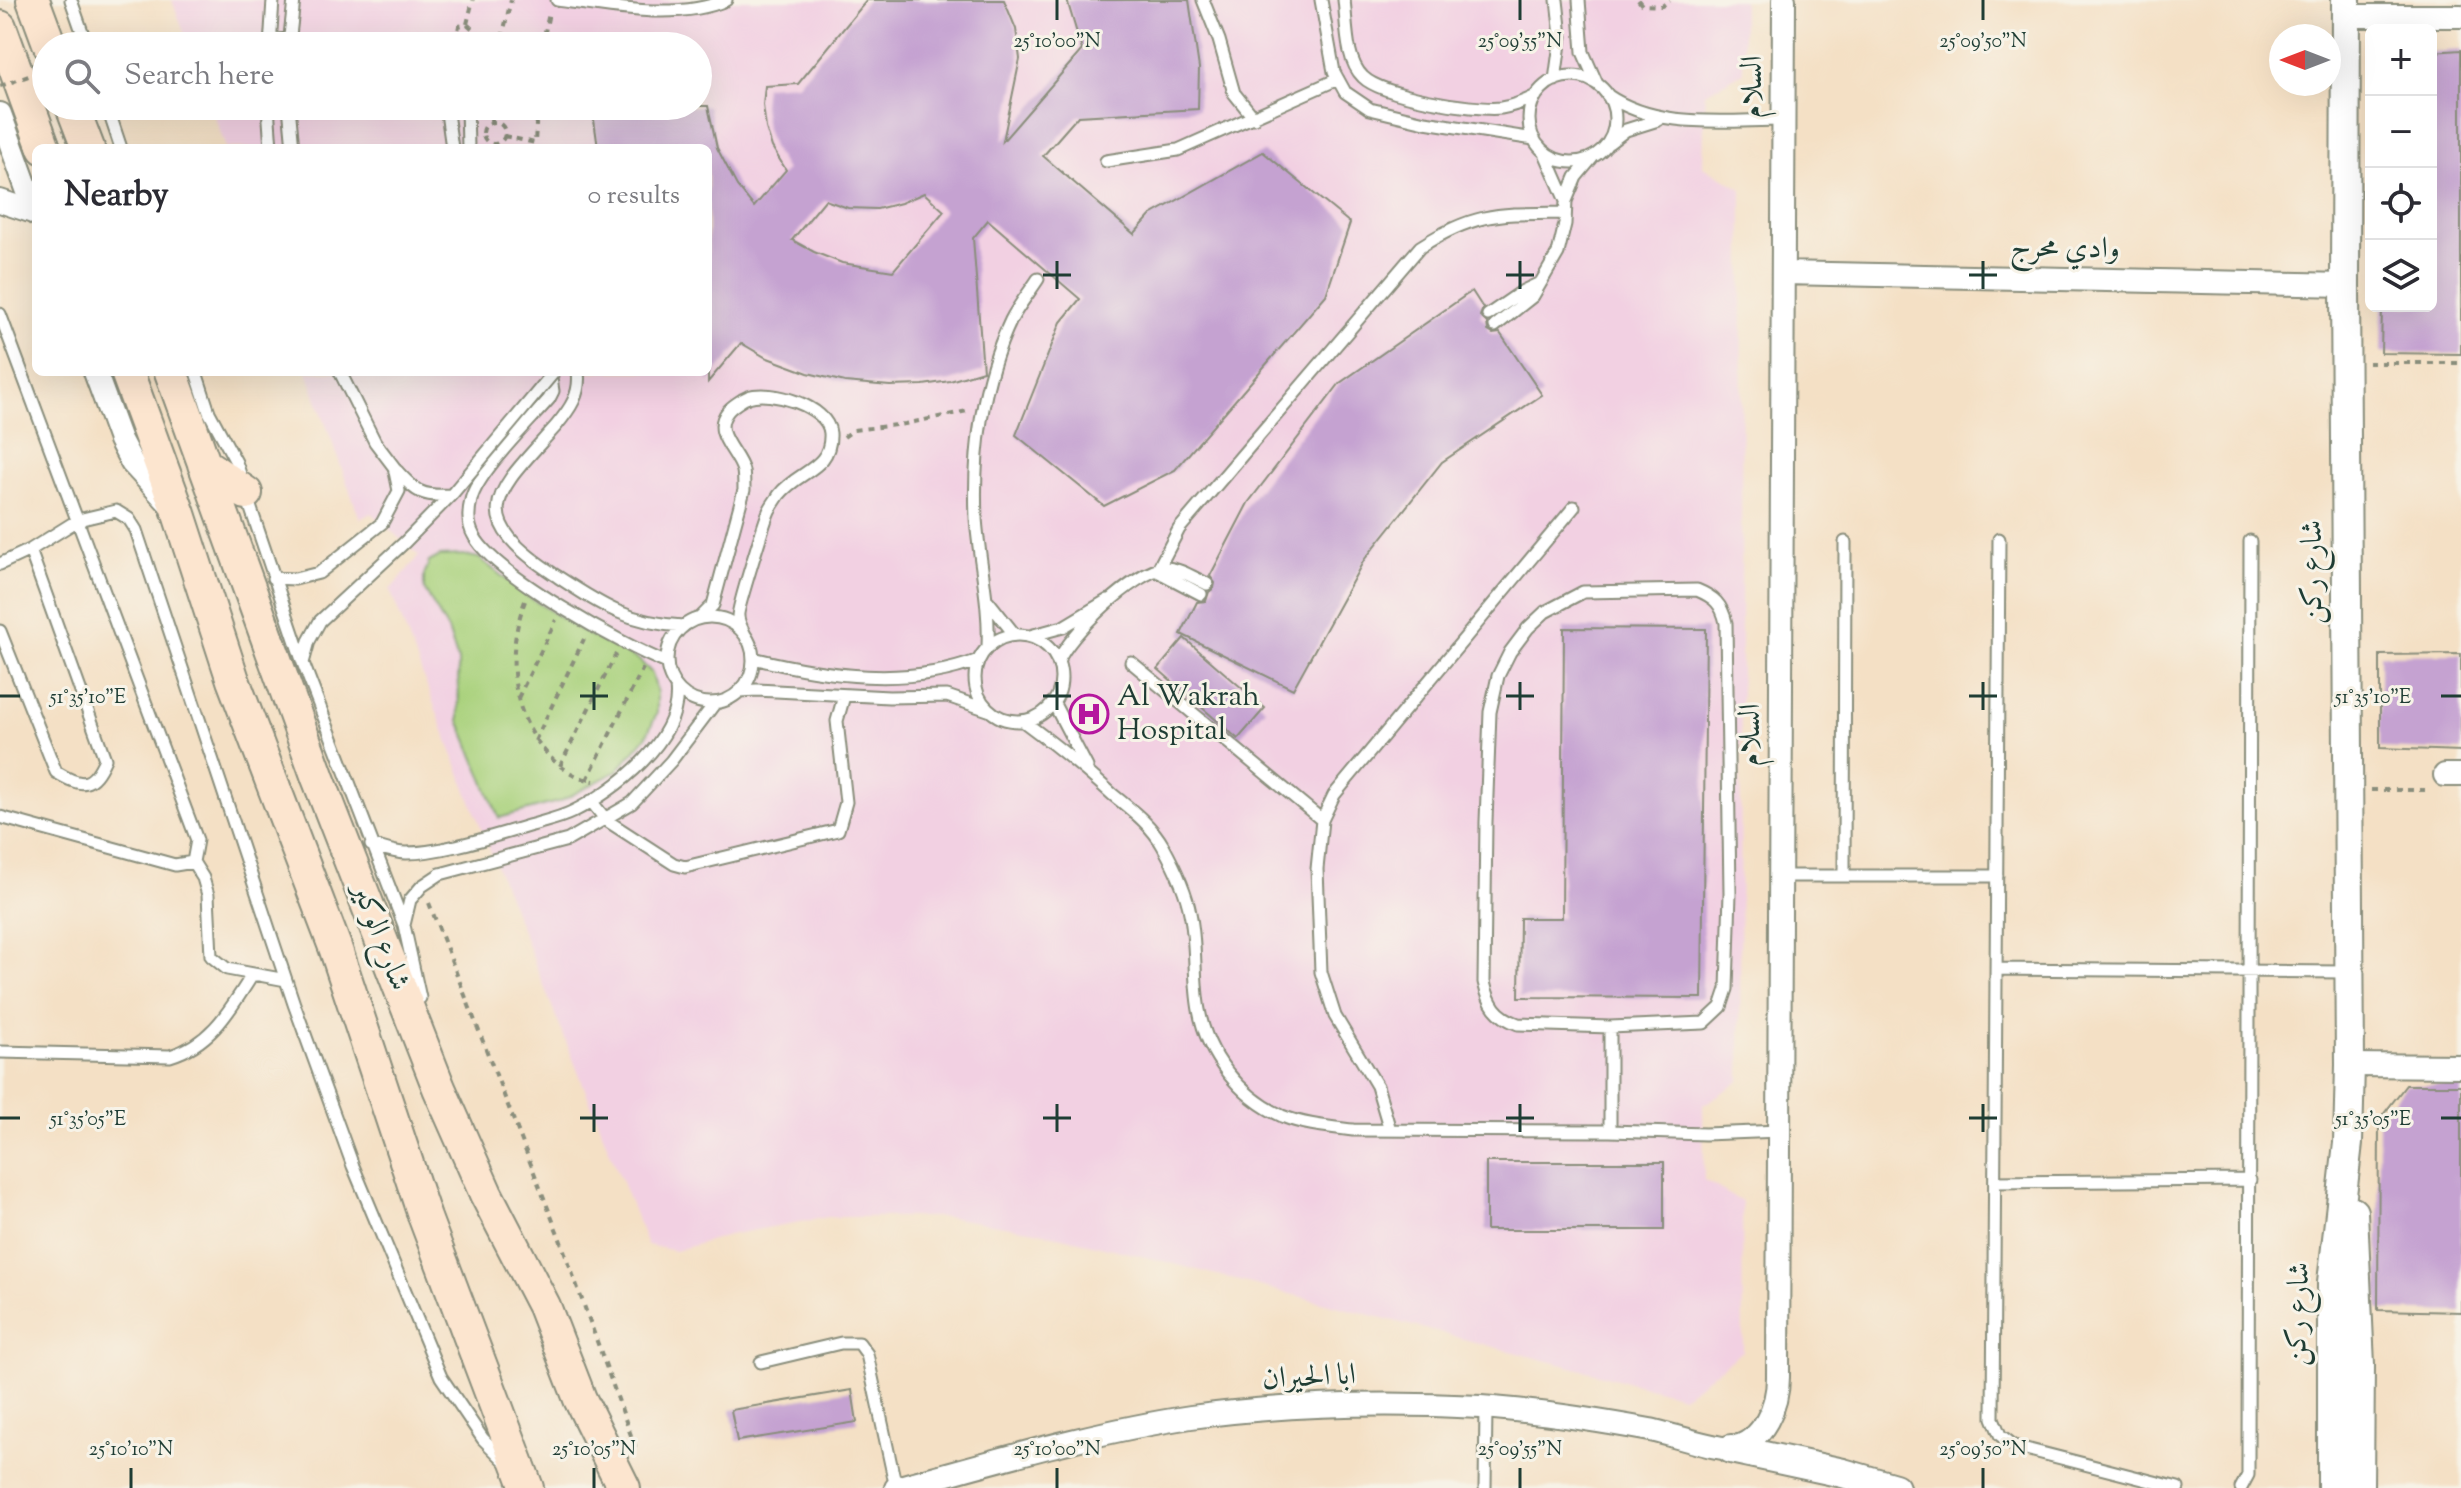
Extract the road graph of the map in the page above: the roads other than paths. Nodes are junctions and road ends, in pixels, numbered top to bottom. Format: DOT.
graph roads {
  1 [pos="71,0"];
  2 [pos="273,0"];
  3 [pos="294,0"];
  4 [pos="555,0"];
  5 [pos="726,0"];
  6 [pos="1203,0"];
  7 [pos="1321,0"];
  8 [pos="1344,0"];
  9 [pos="1557,0"];
  10 [pos="1579,0"];
  11 [pos="1784,0"];
  12 [pos="35,3"];
  13 [pos="2346,8"];
  14 [pos="2461,16"];
  15 [pos="0,27"];
  16 [pos="45,32"];
  17 [pos="82,32"];
  18 [pos="271,32"];
  19 [pos="290,32"];
  20 [pos="1338,79"];
  21 [pos="1555,80"];
  22 [pos="1597,84"];
  23 [pos="1536,95"];
  24 [pos="1607,95"];
  25 [pos="0,114"];
  26 [pos="32,115"];
  27 [pos="1254,118"];
  28 [pos="1670,119"];
  29 [pos="34,120"];
  30 [pos="77,120"];
  31 [pos="112,120"];
  32 [pos="269,120"];
  33 [pos="290,120"];
  34 [pos="448,120"];
  35 [pos="467,120"];
  36 [pos="1783,120"];
  37 [pos="1534,139"];
  38 [pos="1607,143"];
  39 [pos="43,144"];
  40 [pos="86,144"];
  41 [pos="120,144"];
  42 [pos="271,144"];
  43 [pos="293,144"];
  44 [pos="451,144"];
  45 [pos="468,144"];
  46 [pos="1545,153"];
  47 [pos="1593,157"];
  48 [pos="1106,161"];
  49 [pos="0,201"];
  50 [pos="32,203"];
  51 [pos="1565,207"];
  52 [pos="32,213"];
  53 [pos="1783,273"];
  54 [pos="1038,279"];
  55 [pos="2345,285"];
  56 [pos="0,314"];
  57 [pos="1491,321"];
  58 [pos="96,376"];
  59 [pos="128,376"];
  60 [pos="172,376"];
  61 [pos="197,376"];
  62 [pos="342,376"];
  63 [pos="549,376"];
  64 [pos="552,376"];
  65 [pos="578,376"];
  66 [pos="204,464"];
  67 [pos="394,467"];
  68 [pos="246,493"];
  69 [pos="452,494"];
  70 [pos="1574,507"];
  71 [pos="179,514"];
  72 [pos="78,520"];
  73 [pos="1999,539"];
  74 [pos="2250,541"];
  75 [pos="1845,542"];
  76 [pos="30,550"];
  77 [pos="0,564"];
  78 [pos="1157,571"];
  79 [pos="273,578"];
  80 [pos="1204,589"];
  81 [pos="986,597"];
  82 [pos="1112,599"];
  83 [pos="700,618"];
  84 [pos="683,626"];
  85 [pos="0,631"];
  86 [pos="1015,635"];
  87 [pos="1029,636"];
  88 [pos="747,639"];
  89 [pos="988,646"];
  90 [pos="753,658"];
  91 [pos="979,660"];
  92 [pos="1058,662"];
  93 [pos="1131,662"];
  94 [pos="303,663"];
  95 [pos="667,663"];
  96 [pos="676,687"];
  97 [pos="740,691"];
  98 [pos="844,696"];
  99 [pos="1053,702"];
  100 [pos="715,703"];
  101 [pos="991,711"];
  102 [pos="1023,721"];
  103 [pos="1089,771"];
  104 [pos="591,801"];
  105 [pos="0,817"];
  106 [pos="606,820"];
  107 [pos="1322,820"];
  108 [pos="371,845"];
  109 [pos="193,862"];
  110 [pos="1781,876"];
  111 [pos="1844,876"];
  112 [pos="1997,876"];
  113 [pos="404,925"];
  114 [pos="1996,969"];
  115 [pos="2250,971"];
  116 [pos="2349,972"];
  117 [pos="253,974"];
  118 [pos="286,980"];
  119 [pos="424,1010"];
  120 [pos="1610,1027"];
  121 [pos="431,1034"];
  122 [pos="0,1052"];
  123 [pos="2350,1065"];
  124 [pos="2461,1066"];
  125 [pos="439,1088"];
  126 [pos="1390,1130"];
  127 [pos="1610,1131"];
  128 [pos="1780,1131"];
  129 [pos="2348,1143"];
  130 [pos="2250,1180"];
  131 [pos="1995,1182"];
  132 [pos="761,1362"];
  133 [pos="1486,1408"];
  134 [pos="1731,1449"];
  135 [pos="526,1484"];
  136 [pos="624,1488"];
  137 [pos="896,1488"];
  138 [pos="1485,1488"];
  139 [pos="1895,1488"];
  140 [pos="2178,1488"];
  141 [pos="2241,1488"];
  142 [pos="2332,1488"];
  143 [pos="2359,1488"];
  1 -- 17 [label="lane"];
  2 -- 18 [label="lane"];
  3 -- 19 [label="lane"];
  4 -- 5 [label="lane"];
  6 -- 27 [label="lane"];
  7 -- 20 [label="lane"];
  8 -- 23 [label="lane"];
  9 -- 21 [label="lane"];
  10 -- 22 [label="lane"];
  11 -- 36 [label="street, السلام"];
  12 -- 16 [label="main road"];
  13 -- 14 [label="street"];
  13 -- 55 [label="street, شارع ركن"];
  15 -- 26 [label="main road"];
  20 -- 27 [label="lane"];
  20 -- 37 [label="lane"];
  21 -- 22 [label="lane"];
  21 -- 23 [label="lane"];
  22 -- 24 [label="lane"];
  23 -- 37 [label="lane"];
  24 -- 28 [label="lane"];
  24 -- 38 [label="lane"];
  25 -- 50 [label="street"];
  27 -- 48 [label="lane"];
  28 -- 36 [label="lane"];
  28 -- 38 [label="lane"];
  29 -- 39 [label="main road"];
  30 -- 40 [label="main road"];
  31 -- 41 [label="lane"];
  32 -- 42 [label="lane"];
  33 -- 43 [label="lane"];
  34 -- 44 [label="lane"];
  35 -- 45 [label="lane"];
  36 -- 53 [label="street, السلام"];
  37 -- 46 [label="lane"];
  38 -- 47 [label="lane"];
  46 -- 47 [label="lane"];
  46 -- 51 [label="lane"];
  47 -- 51 [label="lane"];
  49 -- 52 [label="street"];
  51 -- 57 [label="lane"];
  51 -- 78 [label="lane"];
  53 -- 55 [label="street, وادي محرج"];
  53 -- 110 [label="street, السلام"];
  54 -- 81 [label="lane"];
  55 -- 116 [label="street, شارع ركن"];
  56 -- 72 [label="lane"];
  58 -- 71 [label="street"];
  59 -- 71 [label="main road, شارع الوكير"];
  60 -- 66 [label="main road, شارع الوكير"];
  61 -- 68 [label="lane"];
  62 -- 67 [label="lane"];
  63 -- 69 [label="lane, bridge"];
  64 -- 95 [label="lane"];
  65 -- 84 [label="lane"];
  66 -- 68 [label="main road"];
  66 -- 125 [label="main road, شارع الوكير"];
  67 -- 69 [label="lane"];
  67 -- 79 [label="lane"];
  68 -- 79 [label="lane"];
  69 -- 94 [label="lane"];
  70 -- 107 [label="lane"];
  71 -- 135 [label="main road, شارع الوكير"];
  72 -- 76 [label="lane"];
  72 -- 109 [label="lane"];
  72 -- 118 [label="lane"];
  73 -- 112 [label="lane"];
  74 -- 115 [label="lane"];
  75 -- 111 [label="lane"];
  76 -- 77 [label="lane"];
  76 -- 85 [label="lane"];
  78 -- 80 [label="lane"];
  78 -- 82 [label="lane"];
  79 -- 94 [label="lane"];
  81 -- 86 [label="lane"];
  81 -- 89 [label="lane"];
  82 -- 87 [label="lane"];
  82 -- 92 [label="lane"];
  83 -- 84 [label="lane"];
  83 -- 88 [label="lane"];
  83 -- 88 [label="lane"];
  84 -- 95 [label="lane"];
  86 -- 87 [label="lane"];
  86 -- 89 [label="lane"];
  87 -- 92 [label="lane"];
  88 -- 90 [label="lane"];
  89 -- 91 [label="lane"];
  90 -- 91 [label="lane"];
  90 -- 97 [label="lane"];
  91 -- 101 [label="lane"];
  92 -- 99 [label="lane"];
  93 -- 107 [label="lane"];
  94 -- 108 [label="lane"];
  95 -- 96 [label="lane"];
  96 -- 100 [label="lane"];
  96 -- 104 [label="lane"];
  97 -- 98 [label="lane"];
  97 -- 100 [label="lane"];
  98 -- 101 [label="lane"];
  98 -- 106 [label="lane"];
  99 -- 102 [label="lane"];
  99 -- 103 [label="lane"];
  100 -- 106 [label="lane"];
  101 -- 102 [label="lane"];
  102 -- 103 [label="lane"];
  103 -- 126 [label="lane"];
  104 -- 106 [label="lane"];
  104 -- 108 [label="lane"];
  105 -- 109 [label="lane"];
  106 -- 113 [label="lane"];
  107 -- 126 [label="lane"];
  108 -- 113 [label="lane"];
  109 -- 117 [label="lane"];
  110 -- 111 [label="lane"];
  110 -- 128 [label="street, السلام"];
  111 -- 112 [label="lane"];
  112 -- 114 [label="lane"];
  113 -- 119 [label="lane"];
  114 -- 115 [label="lane"];
  114 -- 131 [label="lane"];
  115 -- 116 [label="lane"];
  115 -- 130 [label="lane"];
  116 -- 123 [label="street, شارع ركن"];
  117 -- 118 [label="lane"];
  117 -- 122 [label="lane"];
  118 -- 135 [label="lane"];
  120 -- 120 [label="lane"];
  120 -- 127 [label="lane"];
  121 -- 125 [label="lane"];
  123 -- 124 [label="street"];
  123 -- 129 [label="street, شارع ركن"];
  125 -- 136 [label="main road, شارع الوكير"];
  126 -- 127 [label="lane"];
  127 -- 128 [label="lane"];
  128 -- 134 [label="street, السلام"];
  129 -- 142 [label="street, شارع ركن"];
  129 -- 143 [label="street, شارع ركن"];
  130 -- 131 [label="lane"];
  130 -- 141 [label="lane"];
  131 -- 140 [label="lane"];
  132 -- 137 [label="lane"];
  133 -- 134 [label="street, ابا الحيران"];
  133 -- 137 [label="street, ابا الحيران"];
  133 -- 138 [label="lane"];
  134 -- 139 [label="street"];
}
